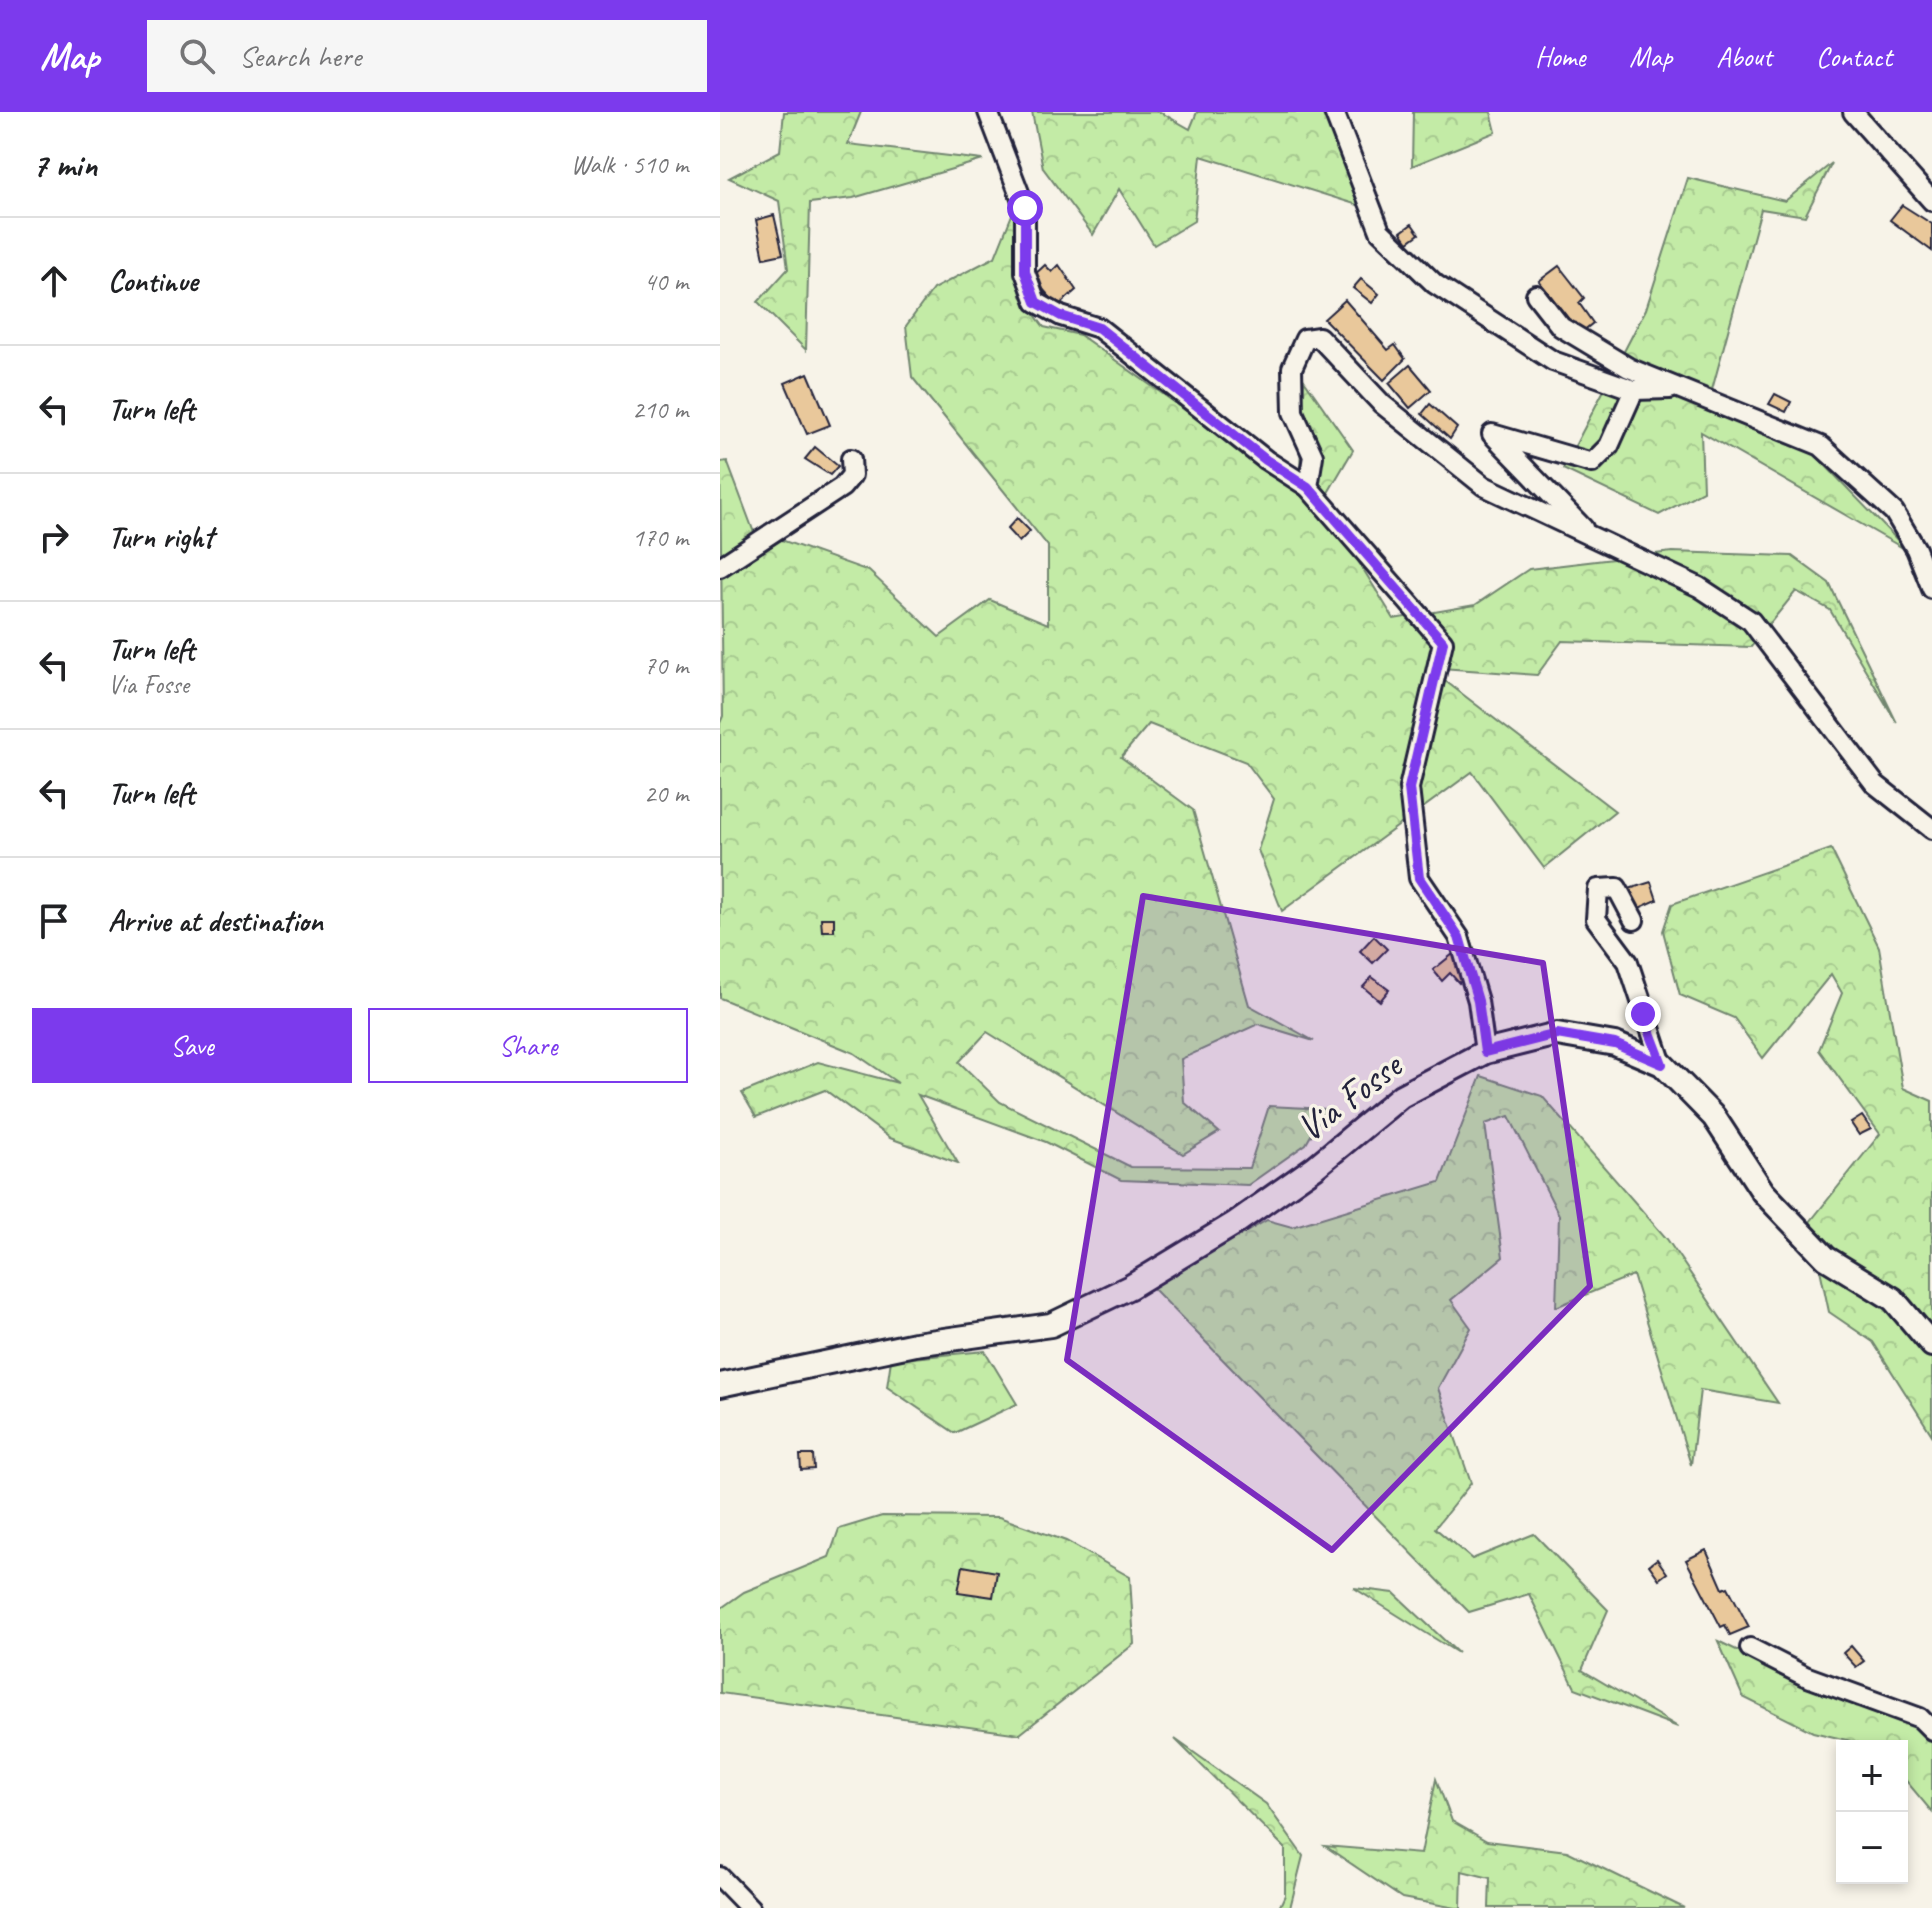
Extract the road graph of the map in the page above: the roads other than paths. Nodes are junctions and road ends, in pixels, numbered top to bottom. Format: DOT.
graph roads {
  1 [pos="988,112"];
  2 [pos="1334,112"];
  3 [pos="1853,112"];
  4 [pos="1932,201"];
  5 [pos="1536,295"];
  6 [pos="1677,389"];
  7 [pos="1634,390"];
  8 [pos="851,459"];
  9 [pos="1308,487"];
  10 [pos="1593,539"];
  11 [pos="720,567"];
  12 [pos="1932,589"];
  13 [pos="1932,829"];
  14 [pos="1634,920"];
  15 [pos="1485,1052"];
  16 [pos="1662,1064"];
  17 [pos="1932,1345"];
  18 [pos="720,1385"];
  19 [pos="1750,1648"];
  20 [pos="1932,1730"];
  21 [pos="720,1877"];
  22 [pos="750,1908"];
  1 -- 9 [label="street"];
  2 -- 7 [label="street"];
  3 -- 4 [label="street"];
  5 -- 6 [label="street"];
  6 -- 7 [label="street"];
  6 -- 12 [label="street"];
  7 -- 10 [label="street"];
  8 -- 11 [label="street"];
  9 -- 10 [label="street"];
  9 -- 15 [label="street"];
  10 -- 13 [label="street"];
  14 -- 16 [label="street"];
  15 -- 16 [label="street, Via Fosse"];
  15 -- 18 [label="street, Via Fosse"];
  16 -- 17 [label="street, Via Fosse"];
  19 -- 20 [label="street"];
  21 -- 22 [label="street"];
}
